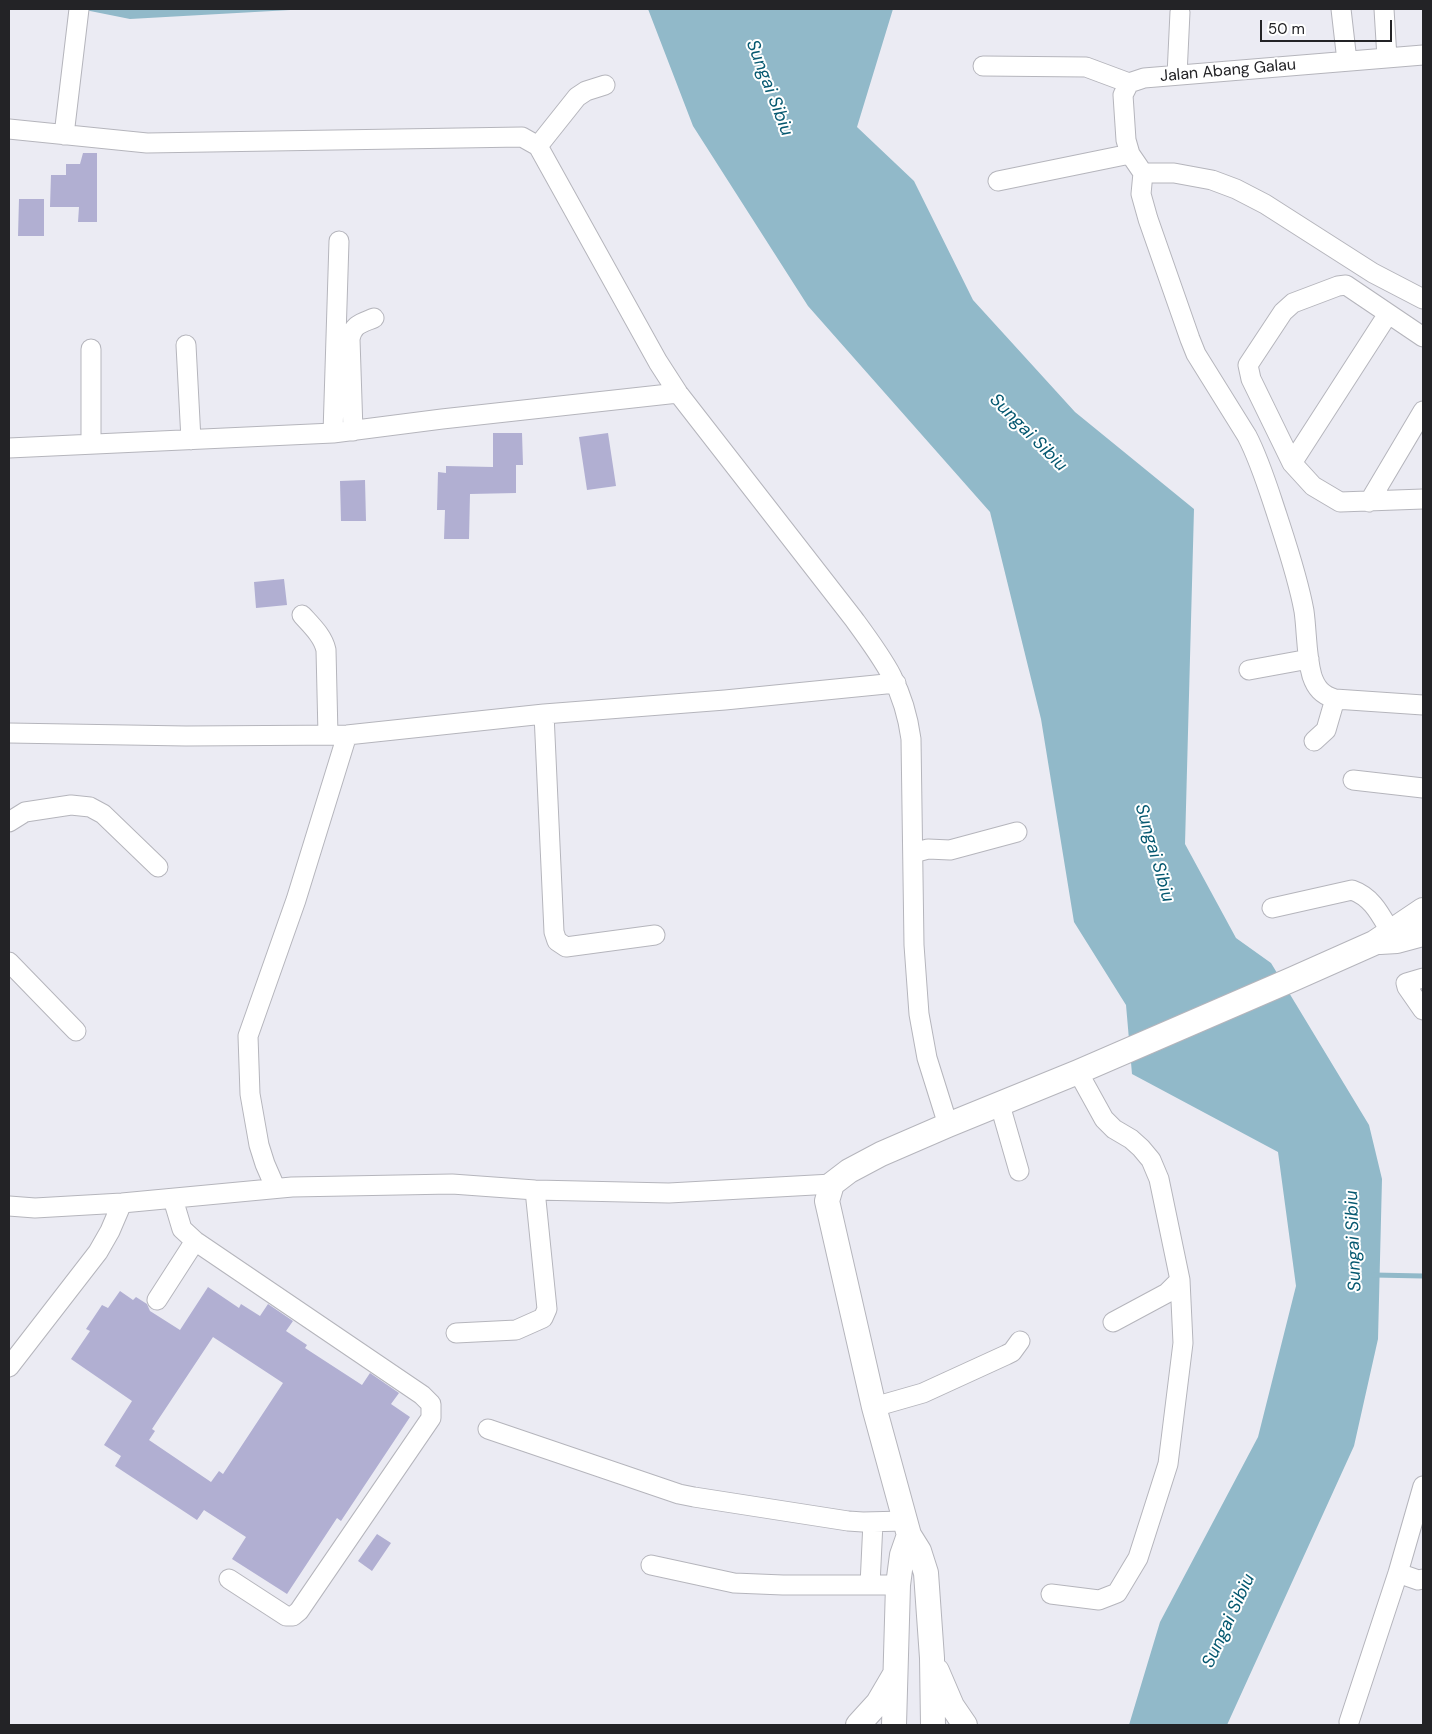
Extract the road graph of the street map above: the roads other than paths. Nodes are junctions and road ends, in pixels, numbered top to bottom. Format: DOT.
graph roads {
  1 [pos="80,9"];
  2 [pos="1341,9"];
  3 [pos="1384,9"];
  4 [pos="1180,12"];
  5 [pos="1423,55"];
  6 [pos="1387,58"];
  7 [pos="1347,61"];
  8 [pos="983,66"];
  9 [pos="1177,75"];
  10 [pos="1129,83"];
  11 [pos="606,85"];
  12 [pos="9,129"];
  13 [pos="64,135"];
  14 [pos="538,146"];
  15 [pos="1130,154"];
  16 [pos="1143,173"];
  17 [pos="998,180"];
  18 [pos="339,241"];
  19 [pos="1373,273"];
  20 [pos="1359,293"];
  21 [pos="1423,299"];
  22 [pos="1388,314"];
  23 [pos="374,318"];
  24 [pos="1423,337"];
  25 [pos="186,345"];
  26 [pos="91,349"];
  27 [pos="678,393"];
  28 [pos="1423,411"];
  29 [pos="353,431"];
  30 [pos="333,433"];
  31 [pos="191,440"];
  32 [pos="91,444"];
  33 [pos="9,448"];
  34 [pos="1292,463"];
  35 [pos="1423,500"];
  36 [pos="1369,502"];
  37 [pos="302,615"];
  38 [pos="1308,659"];
  39 [pos="1249,670"];
  40 [pos="896,683"];
  41 [pos="1335,699"];
  42 [pos="1423,706"];
  43 [pos="544,714"];
  44 [pos="9,733"];
  45 [pos="328,734"];
  46 [pos="347,734"];
  47 [pos="1314,741"];
  48 [pos="1353,780"];
  49 [pos="1423,788"];
  50 [pos="9,822"];
  51 [pos="1017,832"];
  52 [pos="913,853"];
  53 [pos="158,867"];
  54 [pos="1423,902"];
  55 [pos="1272,908"];
  56 [pos="1409,929"];
  57 [pos="655,936"];
  58 [pos="10,966"];
  59 [pos="1423,978"];
  60 [pos="1423,1010"];
  61 [pos="76,1031"];
  62 [pos="1078,1072"];
  63 [pos="1000,1105"];
  64 [pos="948,1124"];
  65 [pos="1019,1171"];
  66 [pos="832,1184"];
  67 [pos="275,1187"];
  68 [pos="535,1190"];
  69 [pos="173,1199"];
  70 [pos="122,1202"];
  71 [pos="9,1206"];
  72 [pos="195,1242"];
  73 [pos="1180,1280"];
  74 [pos="157,1300"];
  75 [pos="1113,1322"];
  76 [pos="456,1333"];
  77 [pos="1020,1341"];
  78 [pos="9,1367"];
  79 [pos="874,1407"];
  80 [pos="488,1429"];
  81 [pos="1423,1490"];
  82 [pos="873,1522"];
  83 [pos="907,1528"];
  84 [pos="651,1565"];
  85 [pos="1398,1573"];
  86 [pos="229,1579"];
  87 [pos="1423,1579"];
  88 [pos="870,1585"];
  89 [pos="898,1585"];
  90 [pos="1051,1594"];
  91 [pos="932,1658"];
  92 [pos="896,1673"];
  93 [pos="1349,1722"];
  94 [pos="858,1725"];
  95 [pos="894,1725"];
  96 [pos="933,1725"];
  97 [pos="965,1725"];
  1 -- 13 [label="street"];
  2 -- 7 [label="street"];
  3 -- 6 [label="street"];
  4 -- 9 [label="street"];
  5 -- 6 [label="street, Jalan Abang Galau"];
  6 -- 7 [label="street, Jalan Abang Galau"];
  7 -- 9 [label="street, Jalan Abang Galau"];
  8 -- 10 [label="street"];
  9 -- 10 [label="street, Jalan Abang Galau"];
  10 -- 15 [label="street"];
  11 -- 14 [label="street"];
  12 -- 13 [label="street"];
  13 -- 14 [label="street"];
  14 -- 27 [label="street"];
  15 -- 16 [label="street"];
  15 -- 17 [label="street"];
  16 -- 19 [label="street"];
  16 -- 38 [label="street"];
  18 -- 30 [label="street"];
  19 -- 20 [label="street"];
  19 -- 21 [label="street"];
  20 -- 22 [label="street"];
  20 -- 34 [label="street"];
  22 -- 24 [label="street"];
  22 -- 34 [label="street"];
  23 -- 29 [label="street"];
  25 -- 31 [label="street"];
  26 -- 32 [label="street"];
  27 -- 29 [label="street"];
  27 -- 40 [label="street"];
  28 -- 36 [label="street"];
  29 -- 30 [label="street"];
  30 -- 31 [label="street"];
  31 -- 32 [label="street"];
  32 -- 33 [label="street"];
  34 -- 36 [label="street"];
  35 -- 36 [label="street"];
  37 -- 45 [label="street"];
  38 -- 39 [label="street"];
  38 -- 41 [label="street"];
  40 -- 43 [label="street"];
  40 -- 52 [label="street"];
  41 -- 42 [label="street"];
  41 -- 47 [label="street"];
  43 -- 46 [label="street"];
  43 -- 57 [label="street"];
  44 -- 45 [label="street"];
  45 -- 46 [label="street"];
  46 -- 67 [label="street"];
  48 -- 49 [label="street"];
  50 -- 53 [label="street"];
  51 -- 52 [label="street"];
  52 -- 64 [label="street"];
  54 -- 56 [label="main road"];
  55 -- 56 [label="street"];
  56 -- 62 [label="main road"];
  58 -- 61 [label="street"];
  59 -- 60 [label="street"];
  62 -- 63 [label="main road"];
  62 -- 73 [label="street"];
  63 -- 64 [label="main road"];
  63 -- 65 [label="street"];
  64 -- 66 [label="main road"];
  66 -- 68 [label="street"];
  66 -- 79 [label="main road"];
  67 -- 68 [label="street"];
  67 -- 69 [label="street"];
  68 -- 76 [label="street"];
  69 -- 70 [label="street"];
  69 -- 72 [label="street"];
  70 -- 71 [label="street"];
  70 -- 78 [label="street"];
  72 -- 74 [label="street"];
  72 -- 86 [label="street"];
  73 -- 75 [label="street"];
  73 -- 90 [label="street"];
  77 -- 79 [label="street"];
  79 -- 83 [label="main road"];
  80 -- 82 [label="street"];
  81 -- 85 [label="street"];
  82 -- 83 [label="street"];
  82 -- 88 [label="street"];
  83 -- 89 [label="main road"];
  83 -- 91 [label="main road"];
  84 -- 88 [label="street"];
  85 -- 87 [label="street"];
  85 -- 93 [label="street"];
  88 -- 89 [label="street"];
  89 -- 92 [label="main road"];
  91 -- 96 [label="main road"];
  91 -- 97 [label="main road"];
  92 -- 94 [label="main road"];
  92 -- 95 [label="main road"];
}
